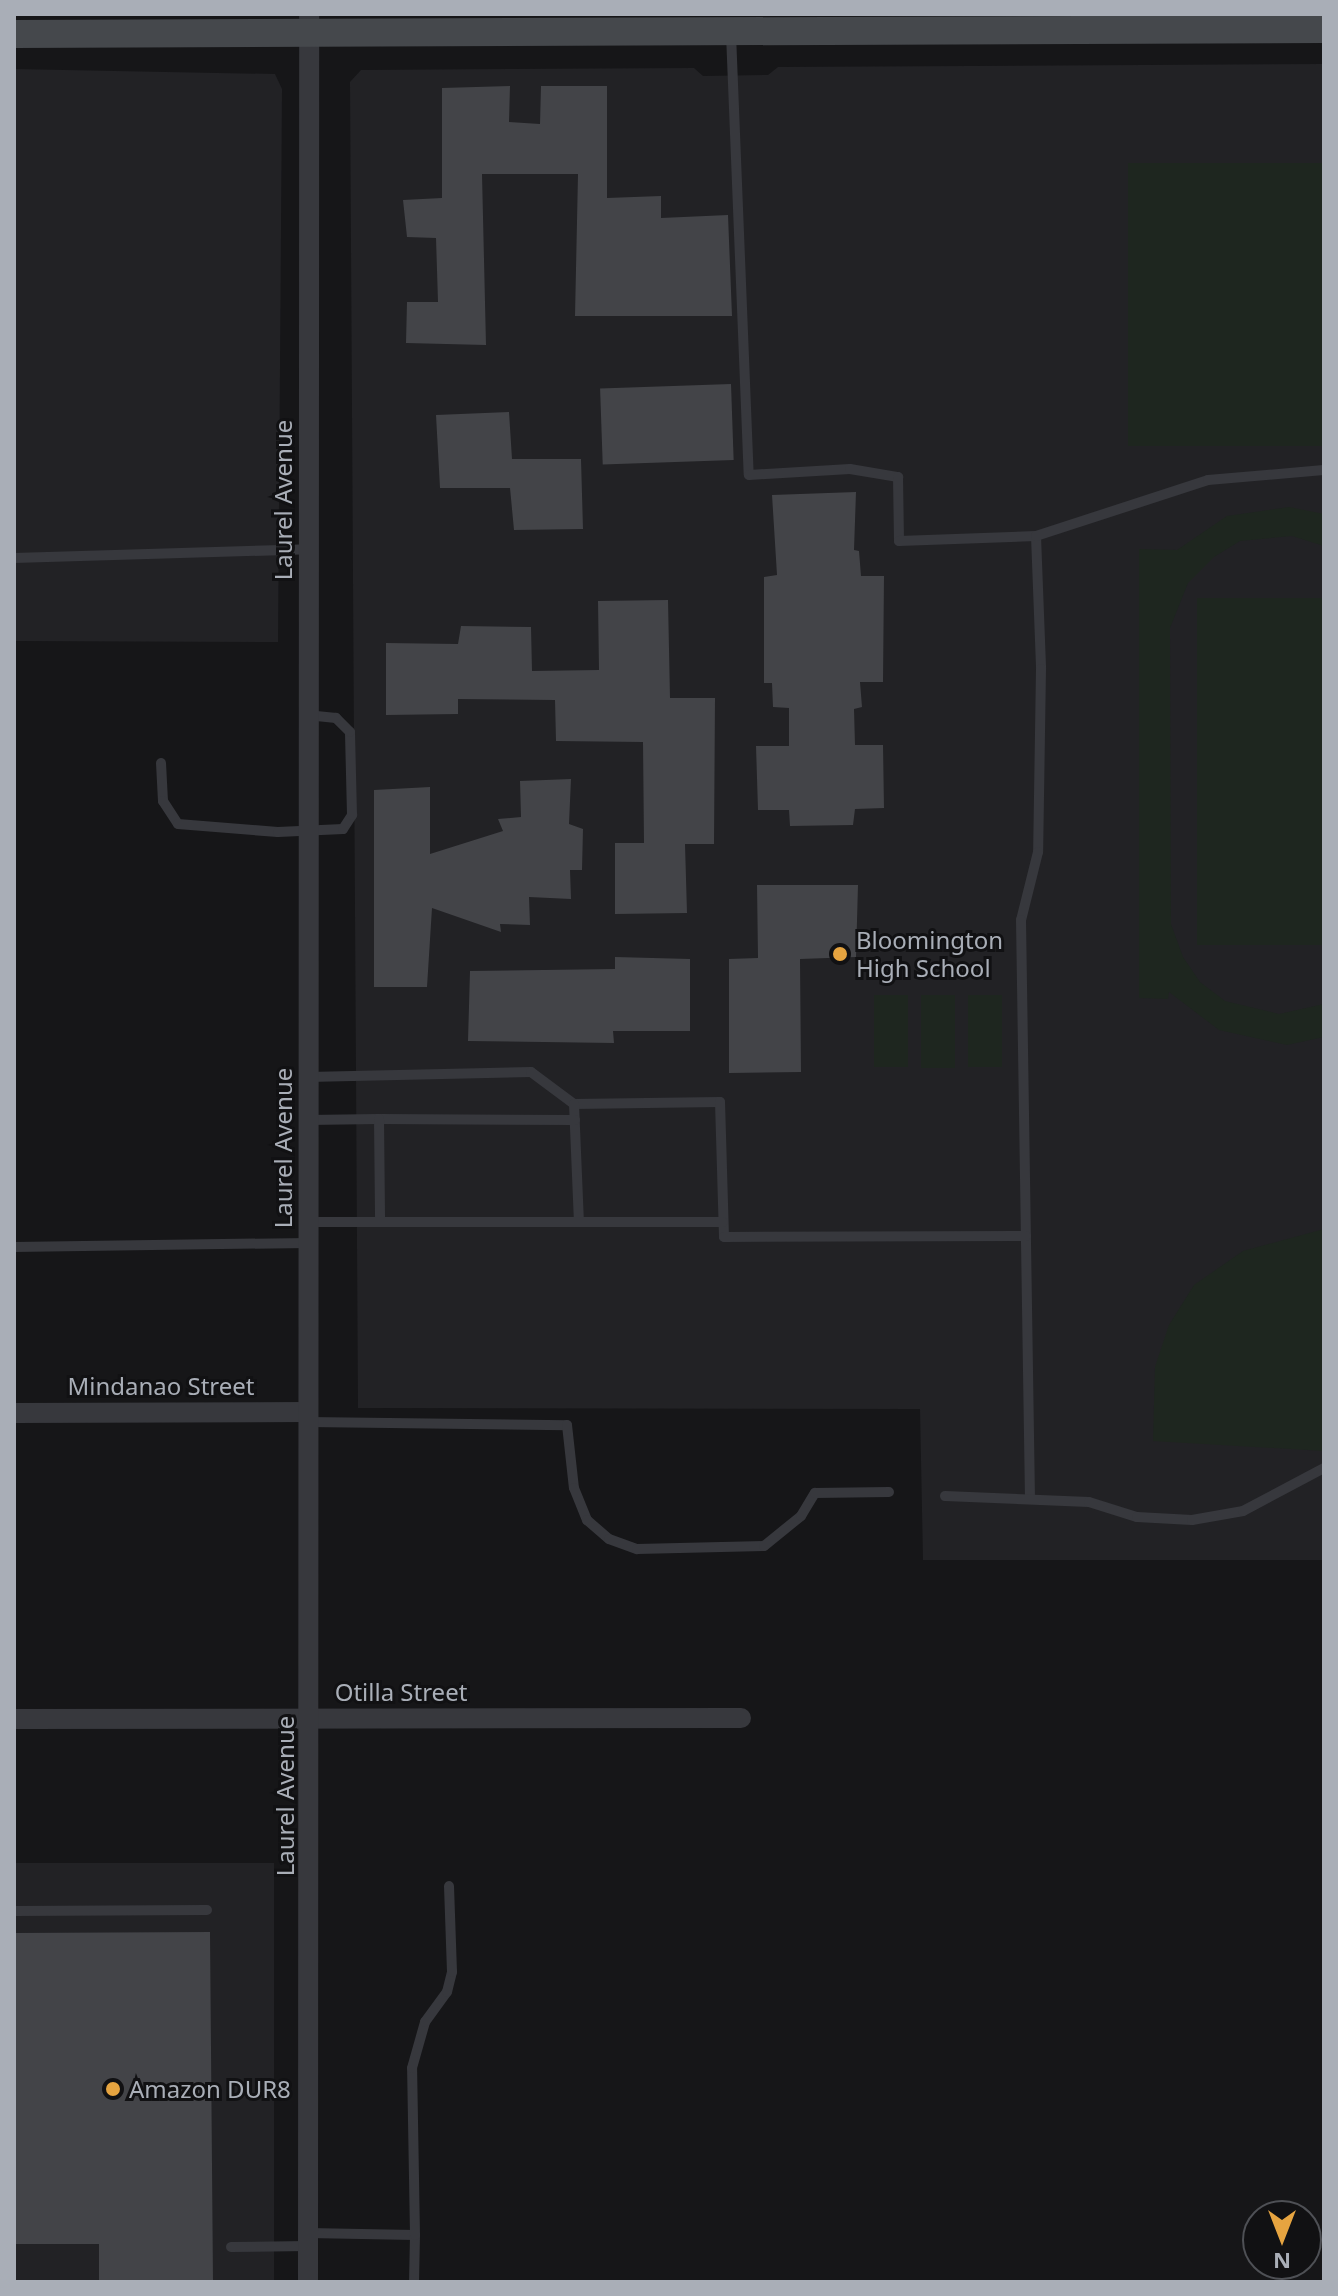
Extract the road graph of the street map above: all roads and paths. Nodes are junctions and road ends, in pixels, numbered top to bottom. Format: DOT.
graph roads {
  1 [pos="1125,22"];
  2 [pos="627,23"];
  3 [pos="309,24"];
  4 [pos="1324,29"];
  5 [pos="731,30"];
  6 [pos="14,34"];
  7 [pos="1324,470"];
  8 [pos="1036,536"];
  9 [pos="309,549"];
  10 [pos="14,558"];
  11 [pos="309,715"];
  12 [pos="161,763"];
  13 [pos="309,830"];
  14 [pos="308,1077"];
  15 [pos="574,1104"];
  16 [pos="379,1119"];
  17 [pos="308,1120"];
  18 [pos="575,1120"];
  19 [pos="380,1222"];
  20 [pos="579,1222"];
  21 [pos="723,1222"];
  22 [pos="308,1233"];
  23 [pos="1026,1236"];
  24 [pos="14,1247"];
  25 [pos="14,1413"];
  26 [pos="308,1417"];
  27 [pos="1324,1468"];
  28 [pos="889,1492"];
  29 [pos="945,1496"];
  30 [pos="1030,1499"];
  31 [pos="311,1718"];
  32 [pos="741,1718"];
  33 [pos="14,1719"];
  34 [pos="449,1886"];
  35 [pos="207,1910"];
  36 [pos="14,1911"];
  37 [pos="415,2235"];
  38 [pos="308,2240"];
  39 [pos="231,2247"];
  40 [pos="308,2282"];
  41 [pos="414,2282"];
  1 -- 4 [label="street"];
  1 -- 5 [label="street"];
  2 -- 3 [label="street"];
  2 -- 5 [label="street"];
  3 -- 6 [label="street"];
  3 -- 9 [label="street, Laurel Avenue"];
  5 -- 8 [label="lane"];
  7 -- 8 [label="lane"];
  8 -- 23 [label="lane"];
  9 -- 10 [label="lane"];
  9 -- 11 [label="street, Laurel Avenue"];
  11 -- 13 [label="street, Laurel Avenue"];
  11 -- 13 [label="lane"];
  12 -- 13 [label="lane"];
  13 -- 14 [label="street, Laurel Avenue"];
  14 -- 15 [label="lane"];
  14 -- 17 [label="street, Laurel Avenue"];
  15 -- 18 [label="lane"];
  15 -- 21 [label="lane"];
  16 -- 17 [label="lane"];
  16 -- 18 [label="lane"];
  16 -- 19 [label="lane"];
  17 -- 22 [label="street, Laurel Avenue"];
  18 -- 20 [label="lane"];
  19 -- 20 [label="lane"];
  19 -- 22 [label="lane"];
  20 -- 21 [label="lane"];
  21 -- 23 [label="lane"];
  22 -- 24 [label="lane"];
  22 -- 26 [label="street, Laurel Avenue"];
  23 -- 30 [label="lane"];
  25 -- 26 [label="street, Mindanao Street"];
  26 -- 28 [label="lane"];
  26 -- 31 [label="street, Laurel Avenue"];
  27 -- 30 [label="lane"];
  29 -- 30 [label="lane"];
  31 -- 32 [label="street, Otilla Street"];
  31 -- 33 [label="street, Otilla Street"];
  31 -- 38 [label="street, Laurel Avenue"];
  34 -- 37 [label="lane"];
  35 -- 36 [label="lane"];
  37 -- 38 [label="lane"];
  37 -- 41 [label="lane"];
  38 -- 39 [label="lane"];
  38 -- 40 [label="street, Laurel Avenue"];
}
